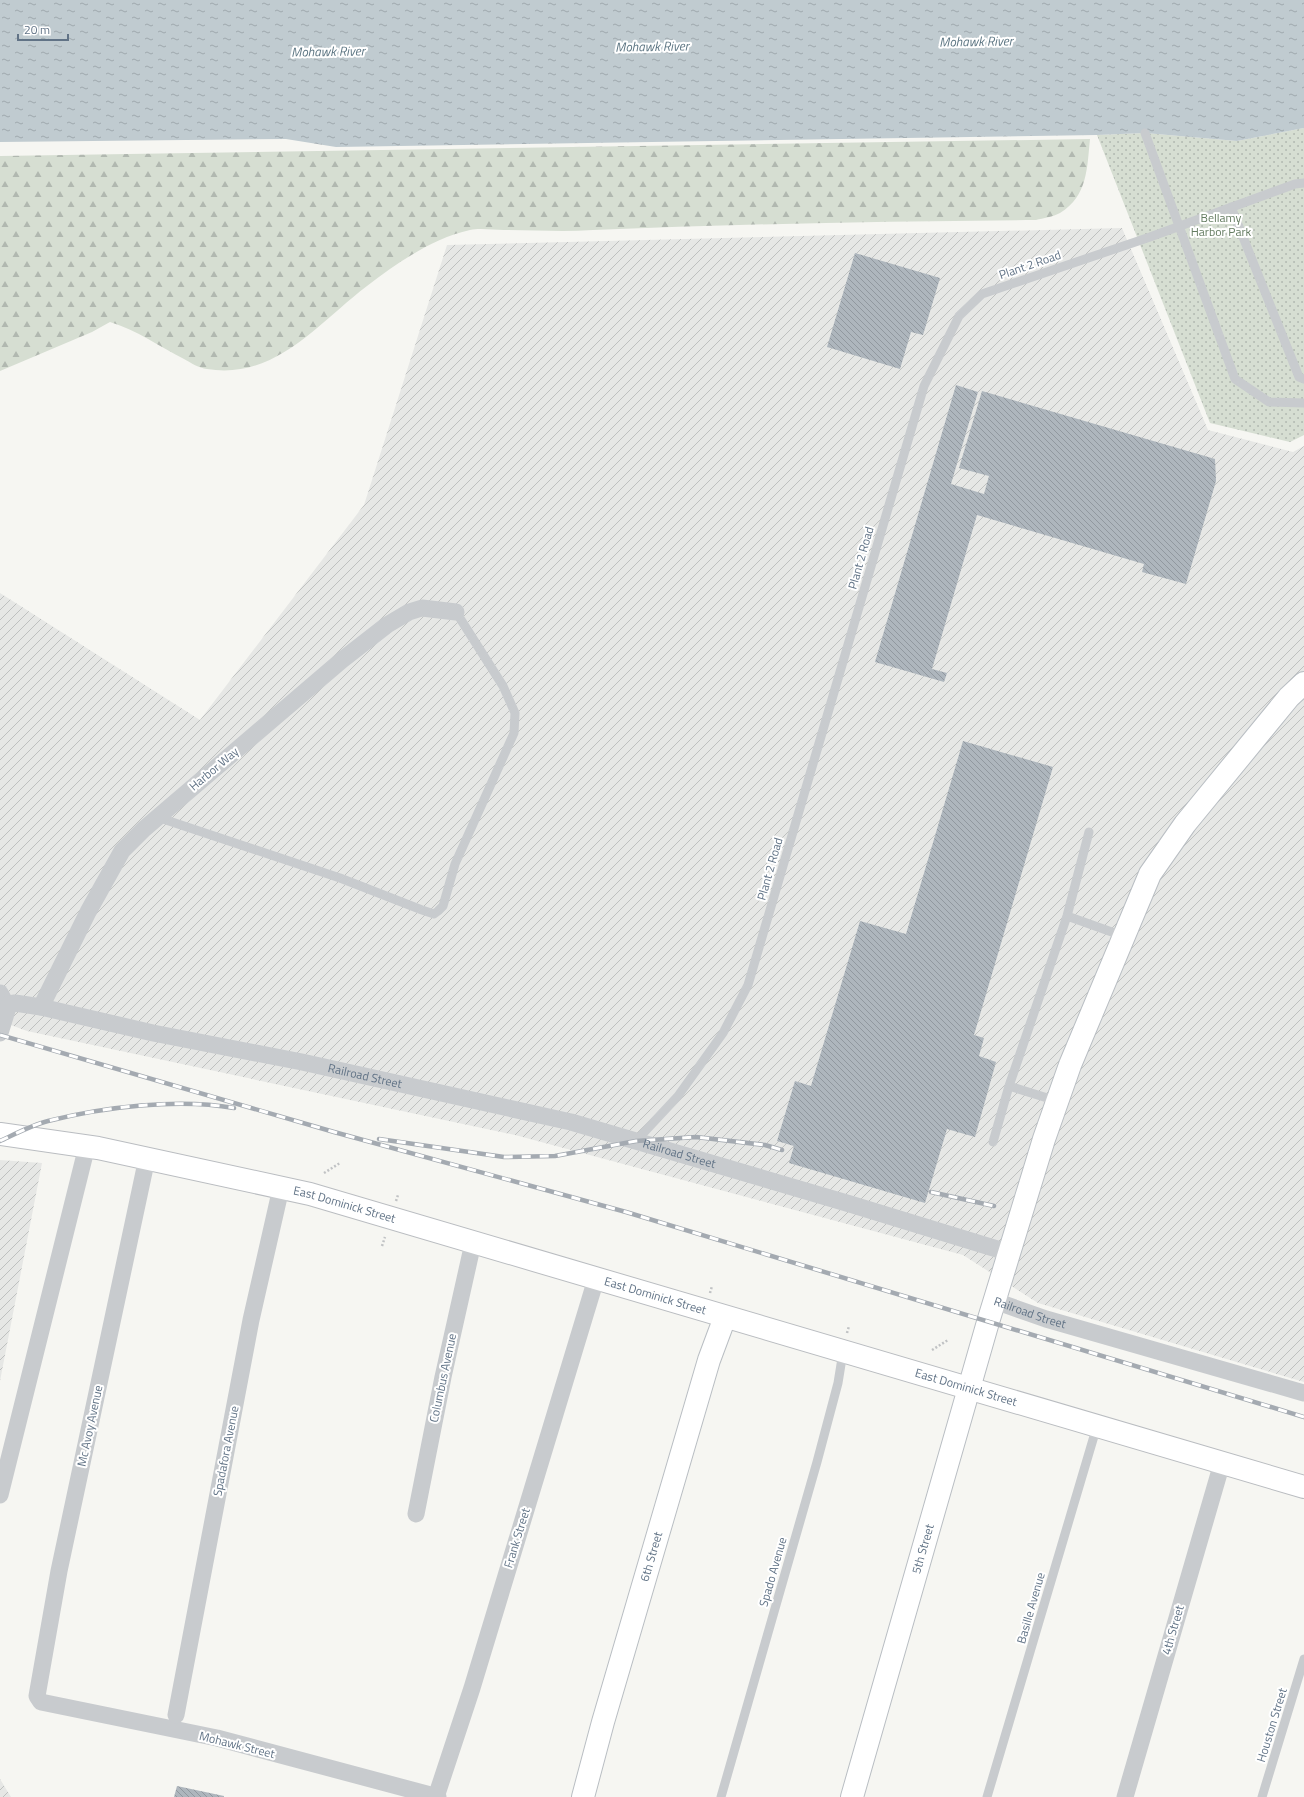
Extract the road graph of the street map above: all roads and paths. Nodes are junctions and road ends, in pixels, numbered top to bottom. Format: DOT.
graph roads {
  1 [pos="1144,133"];
  2 [pos="1304,183"];
  3 [pos="1231,207"];
  4 [pos="1180,226"];
  5 [pos="1304,379"];
  6 [pos="1304,403"];
  7 [pos="456,612"];
  8 [pos="1304,683"];
  9 [pos="157,817"];
  10 [pos="1089,832"];
  11 [pos="1067,916"];
  12 [pos="1123,936"];
  13 [pos="4,1001"];
  14 [pos="41,1007"];
  15 [pos="0,1033"];
  16 [pos="1009,1086"];
  17 [pos="1057,1102"];
  18 [pos="0,1134"];
  19 [pos="636,1142"];
  20 [pos="993,1142"];
  21 [pos="87,1146"];
  22 [pos="147,1158"];
  23 [pos="340,1163"];
  24 [pos="324,1173"];
  25 [pos="281,1188"];
  26 [pos="385,1237"];
  27 [pos="473,1243"];
  28 [pos="382,1246"];
  29 [pos="1010,1253"];
  30 [pos="596,1279"];
  31 [pos="995,1301"];
  32 [pos="726,1317"];
  33 [pos="948,1340"];
  34 [pos="932,1350"];
  35 [pos="843,1352"];
  36 [pos="969,1389"];
  37 [pos="1304,1393"];
  38 [pos="1097,1426"];
  39 [pos="1222,1463"];
  40 [pos="1304,1487"];
  41 [pos="0,1495"];
  42 [pos="416,1514"];
  43 [pos="1304,1659"];
  44 [pos="37,1696"];
  45 [pos="176,1715"];
  46 [pos="437,1797"];
  47 [pos="583,1797"];
  48 [pos="721,1797"];
  49 [pos="852,1797"];
  50 [pos="987,1797"];
  51 [pos="1124,1797"];
  52 [pos="1262,1797"];
  1 -- 4 [label="lane"];
  2 -- 3 [label="lane, Plant 2 Road"];
  3 -- 4 [label="lane, Plant 2 Road"];
  3 -- 5 [label="lane"];
  4 -- 6 [label="lane"];
  4 -- 19 [label="lane, Plant 2 Road"];
  7 -- 9 [label="street, Harbor Way"];
  7 -- 9 [label="lane"];
  8 -- 12 [label="street"];
  9 -- 14 [label="street, Harbor Way"];
  10 -- 11 [label="lane"];
  11 -- 12 [label="lane"];
  11 -- 16 [label="lane"];
  12 -- 17 [label="street"];
  13 -- 14 [label="street, Railroad Street"];
  13 -- 15 [label="street, Railroad Street"];
  14 -- 19 [label="street, Railroad Street"];
  16 -- 17 [label="lane"];
  16 -- 20 [label="lane"];
  17 -- 29 [label="street"];
  18 -- 21 [label="street, East Dominick Street"];
  19 -- 29 [label="street, Railroad Street"];
  21 -- 22 [label="street, East Dominick Street"];
  21 -- 41 [label="street"];
  22 -- 25 [label="street, East Dominick Street"];
  22 -- 44 [label="street, Mc Avoy Avenue"];
  23 -- 24 [label="path"];
  25 -- 27 [label="street, East Dominick Street"];
  25 -- 45 [label="street, Spadafora Avenue"];
  26 -- 28 [label="path"];
  27 -- 30 [label="street, East Dominick Street"];
  27 -- 42 [label="street, Columbus Avenue"];
  29 -- 31 [label="street, Railroad Street"];
  30 -- 32 [label="street, East Dominick Street"];
  30 -- 46 [label="street, Frank Street"];
  31 -- 36 [label="street, 5th Street"];
  31 -- 37 [label="street, Railroad Street"];
  32 -- 35 [label="street, East Dominick Street"];
  32 -- 47 [label="street, 6th Street"];
  33 -- 34 [label="path"];
  35 -- 36 [label="street, East Dominick Street"];
  35 -- 48 [label="lane, Spado Avenue"];
  36 -- 38 [label="street, East Dominick Street"];
  36 -- 49 [label="street, 5th Street"];
  38 -- 39 [label="street, East Dominick Street"];
  38 -- 50 [label="lane, Basille Avenue"];
  39 -- 40 [label="street, East Dominick Street"];
  39 -- 51 [label="street, 4th Street"];
  43 -- 52 [label="lane, Houston Street"];
  44 -- 46 [label="street, Mohawk Street"];
}
